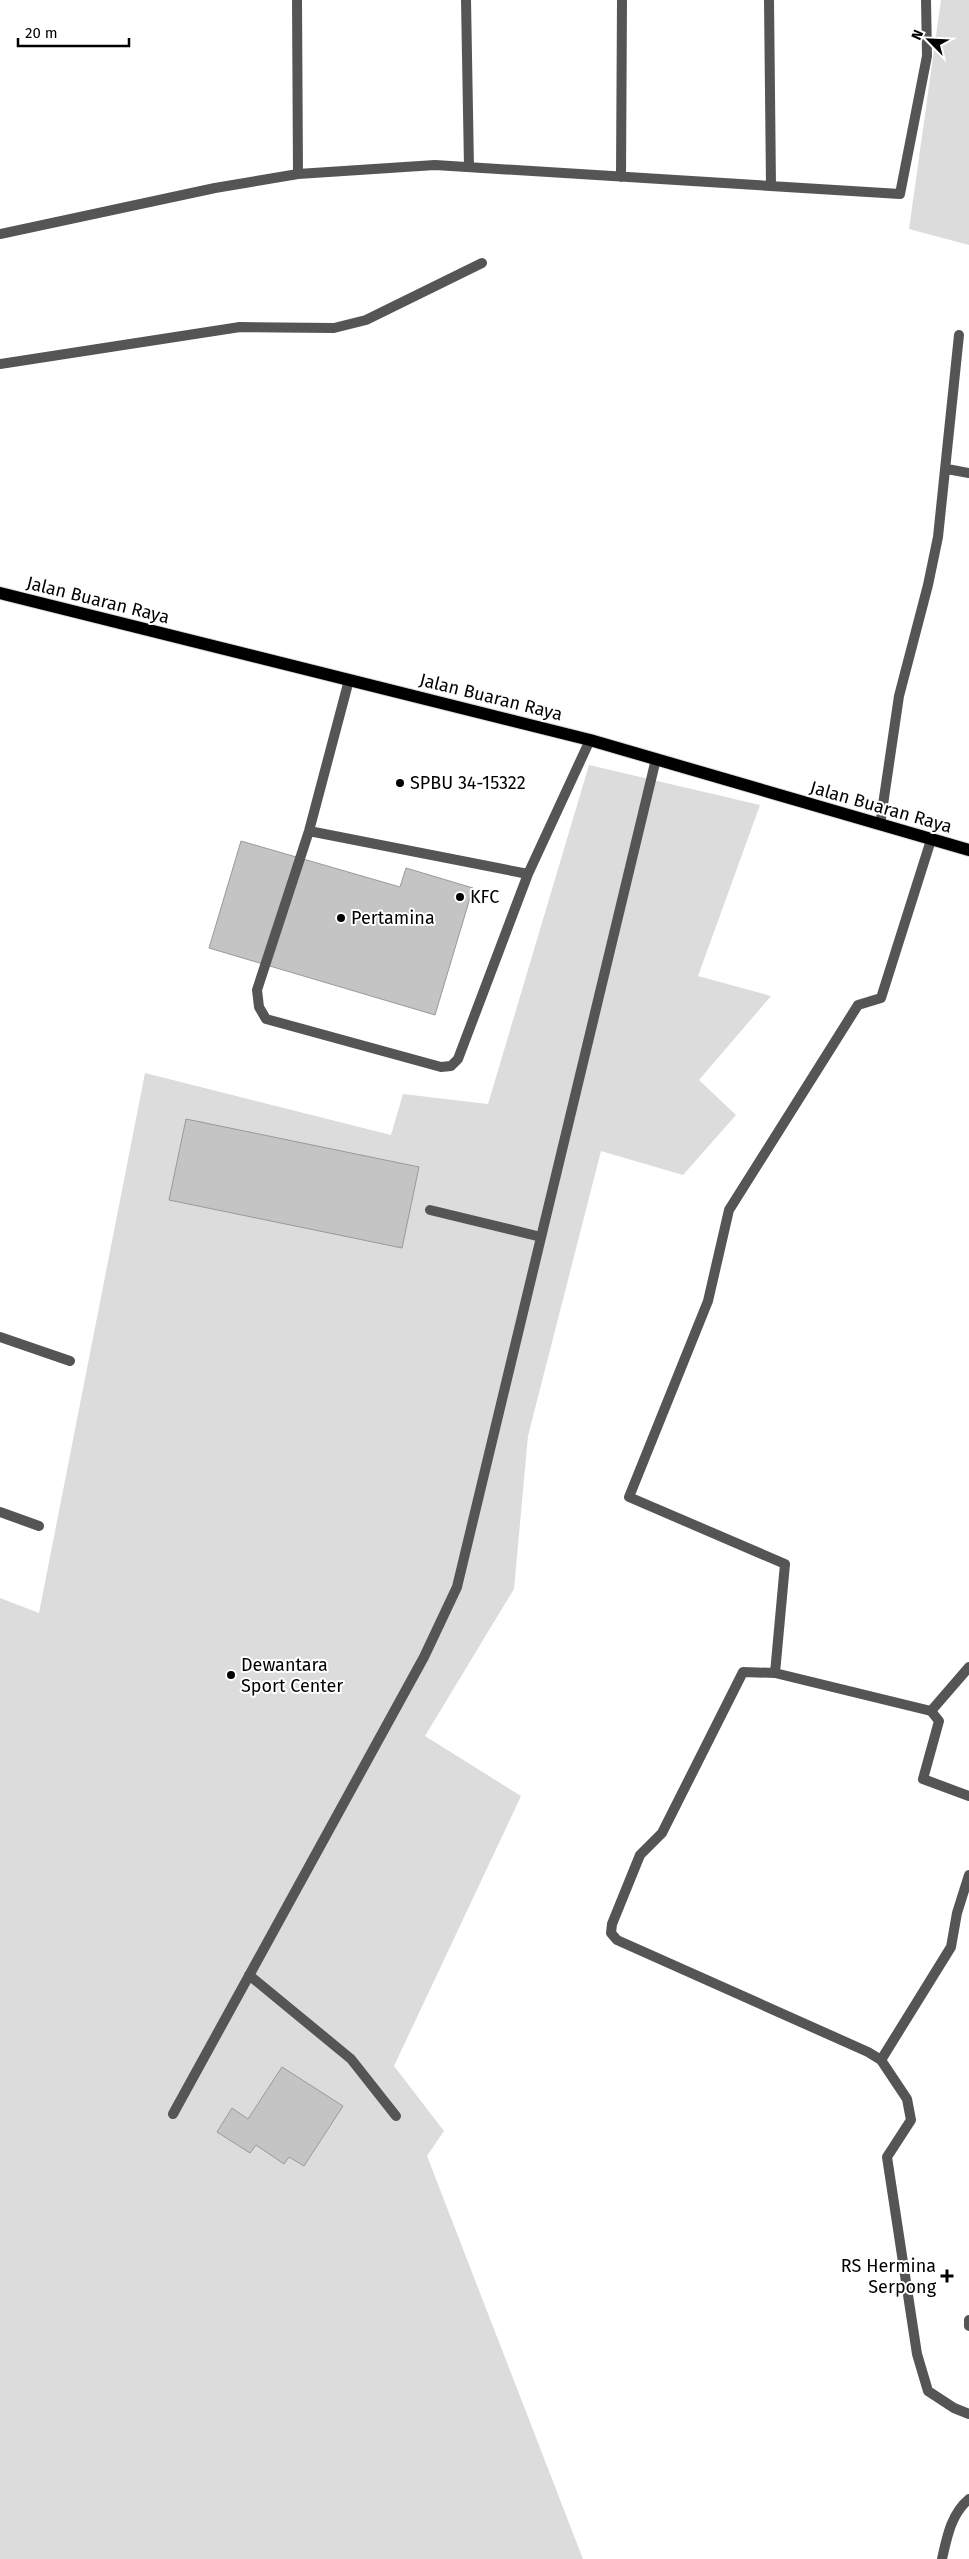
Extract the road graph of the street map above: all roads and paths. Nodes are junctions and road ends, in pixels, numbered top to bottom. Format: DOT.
graph roads {
  1 [pos="297,0"];
  2 [pos="466,0"];
  3 [pos="622,0"];
  4 [pos="769,0"];
  5 [pos="926,0"];
  6 [pos="469,168"];
  7 [pos="298,174"];
  8 [pos="621,177"];
  9 [pos="771,186"];
  10 [pos="0,234"];
  11 [pos="482,263"];
  12 [pos="959,335"];
  13 [pos="0,364"];
  14 [pos="947,469"];
  15 [pos="969,473"];
  16 [pos="0,593"];
  17 [pos="350,680"];
  18 [pos="590,740"];
  19 [pos="656,759"];
  20 [pos="880,825"];
  21 [pos="309,831"];
  22 [pos="931,840"];
  23 [pos="969,850"];
  24 [pos="528,874"];
  25 [pos="430,1210"];
  26 [pos="541,1236"];
  27 [pos="0,1337"];
  28 [pos="70,1361"];
  29 [pos="0,1512"];
  30 [pos="39,1526"];
  31 [pos="969,1667"];
  32 [pos="774,1673"];
  33 [pos="931,1711"];
  34 [pos="969,1796"];
  35 [pos="969,1875"];
  36 [pos="249,1975"];
  37 [pos="881,2060"];
  38 [pos="173,2114"];
  39 [pos="396,2116"];
  40 [pos="969,2320"];
  41 [pos="969,2326"];
  42 [pos="969,2414"];
  43 [pos="969,2499"];
  44 [pos="942,2559"];
  1 -- 7 [label="street"];
  2 -- 6 [label="street"];
  3 -- 8 [label="street"];
  4 -- 9 [label="street"];
  5 -- 9 [label="street"];
  6 -- 7 [label="street"];
  6 -- 8 [label="street"];
  7 -- 10 [label="street"];
  8 -- 9 [label="street"];
  11 -- 13 [label="street"];
  12 -- 14 [label="street"];
  14 -- 15 [label="street"];
  14 -- 20 [label="street"];
  16 -- 17 [label="main road, Jalan Buaran Raya"];
  17 -- 18 [label="main road, Jalan Buaran Raya"];
  17 -- 21 [label="street"];
  18 -- 19 [label="main road, Jalan Buaran Raya"];
  18 -- 24 [label="street"];
  19 -- 20 [label="main road, Jalan Buaran Raya"];
  19 -- 26 [label="street"];
  20 -- 22 [label="main road, Jalan Buaran Raya"];
  21 -- 24 [label="street"];
  21 -- 24 [label="street"];
  22 -- 23 [label="main road, Jalan Buaran Raya"];
  22 -- 32 [label="street"];
  25 -- 26 [label="street"];
  26 -- 36 [label="street"];
  27 -- 28 [label="street"];
  29 -- 30 [label="street"];
  31 -- 33 [label="street"];
  32 -- 33 [label="street"];
  32 -- 37 [label="street"];
  33 -- 34 [label="street"];
  35 -- 37 [label="street"];
  36 -- 38 [label="street"];
  36 -- 39 [label="street"];
  37 -- 42 [label="street"];
  40 -- 41 [label="street"];
  43 -- 44 [label="street"];
}
